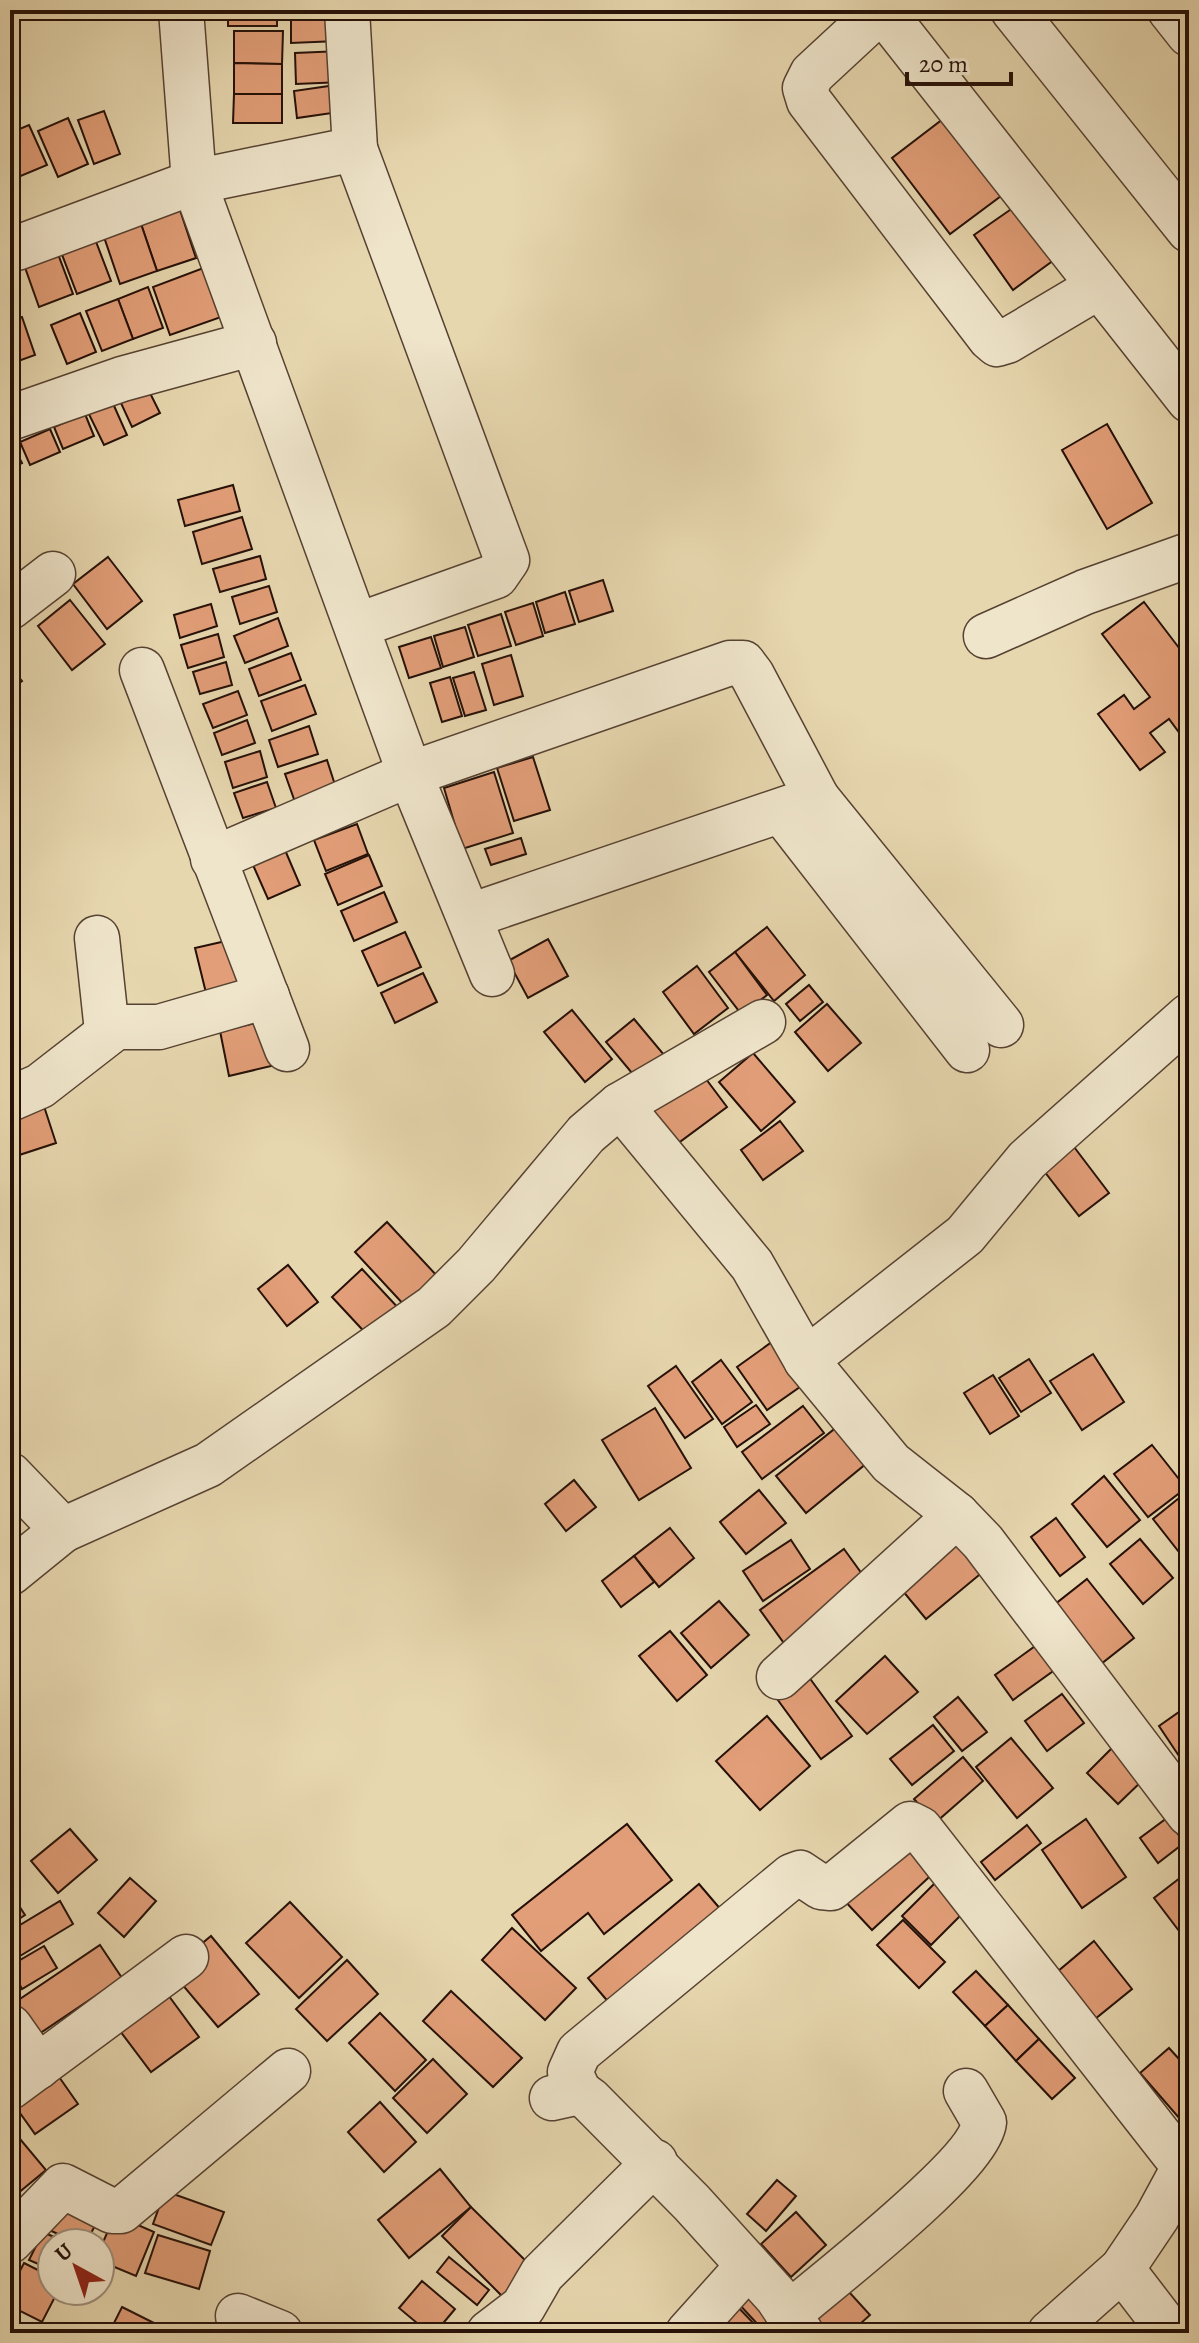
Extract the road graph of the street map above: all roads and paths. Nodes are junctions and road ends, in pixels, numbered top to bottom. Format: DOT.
graph roads {
  1 [pos="181,10"];
  2 [pos="347,10"];
  3 [pos="882,10"];
  4 [pos="1013,10"];
  5 [pos="1170,10"];
  6 [pos="1189,34"];
  7 [pos="355,149"];
  8 [pos="194,182"];
  9 [pos="1189,230"];
  10 [pos="17,248"];
  11 [pos="1098,287"];
  12 [pos="254,343"];
  13 [pos="1189,400"];
  14 [pos="10,418"];
  15 [pos="1189,555"];
  16 [pos="53,574"];
  17 [pos="10,607"];
  18 [pos="359,625"];
  19 [pos="986,636"];
  20 [pos="142,670"];
  21 [pos="410,774"];
  22 [pos="799,805"];
  23 [pos="213,859"];
  24 [pos="470,916"];
  25 [pos="97,938"];
  26 [pos="492,974"];
  27 [pos="267,996"];
  28 [pos="1189,1016"];
  29 [pos="763,1022"];
  30 [pos="1001,1025"];
  31 [pos="107,1031"];
  32 [pos="287,1049"];
  33 [pos="967,1050"];
  34 [pos="10,1099"];
  35 [pos="620,1105"];
  36 [pos="806,1360"];
  37 [pos="10,1475"];
  38 [pos="957,1515"];
  39 [pos="63,1530"];
  40 [pos="10,1573"];
  41 [pos="779,1677"];
  42 [pos="1189,1812"];
  43 [pos="186,1957"];
  44 [pos="10,2027"];
  45 [pos="288,2071"];
  46 [pos="24,2077"];
  47 [pos="966,2091"];
  48 [pos="1186,2161"];
  49 [pos="655,2162"];
  50 [pos="10,2241"];
  51 [pos="748,2266"];
  52 [pos="1122,2269"];
  53 [pos="238,2316"];
  54 [pos="795,2323"];
  55 [pos="1150,2326"];
  56 [pos="280,2333"];
  57 [pos="489,2333"];
  58 [pos="688,2333"];
  59 [pos="1050,2333"];
  1 -- 8 [label="street"];
  2 -- 7 [label="street"];
  3 -- 11 [label="street"];
  3 -- 11 [label="street"];
  4 -- 9 [label="street"];
  5 -- 6 [label="street"];
  7 -- 8 [label="street"];
  7 -- 18 [label="street"];
  8 -- 10 [label="street"];
  8 -- 12 [label="street"];
  11 -- 13 [label="street"];
  12 -- 14 [label="street"];
  12 -- 18 [label="street"];
  15 -- 19 [label="street"];
  16 -- 17 [label="street"];
  18 -- 21 [label="street"];
  20 -- 23 [label="street"];
  21 -- 22 [label="street"];
  21 -- 23 [label="street"];
  21 -- 24 [label="street"];
  22 -- 24 [label="street"];
  22 -- 30 [label="street"];
  22 -- 33 [label="street"];
  23 -- 27 [label="street"];
  24 -- 26 [label="street"];
  25 -- 31 [label="street"];
  27 -- 31 [label="street"];
  27 -- 32 [label="street"];
  28 -- 36 [label="street"];
  29 -- 35 [label="street"];
  31 -- 34 [label="street"];
  35 -- 36 [label="street"];
  35 -- 39 [label="street"];
  36 -- 38 [label="street"];
  37 -- 39 [label="street"];
  38 -- 41 [label="street"];
  38 -- 42 [label="street"];
  39 -- 40 [label="street"];
  43 -- 46 [label="street"];
  44 -- 46 [label="street"];
  45 -- 50 [label="street"];
  47 -- 54 [label="street"];
  48 -- 49 [label="street"];
  48 -- 52 [label="street"];
  49 -- 51 [label="street"];
  49 -- 57 [label="street"];
  51 -- 54 [label="street"];
  51 -- 58 [label="street"];
  52 -- 55 [label="street"];
  52 -- 59 [label="street"];
  53 -- 56 [label="street"];
}
